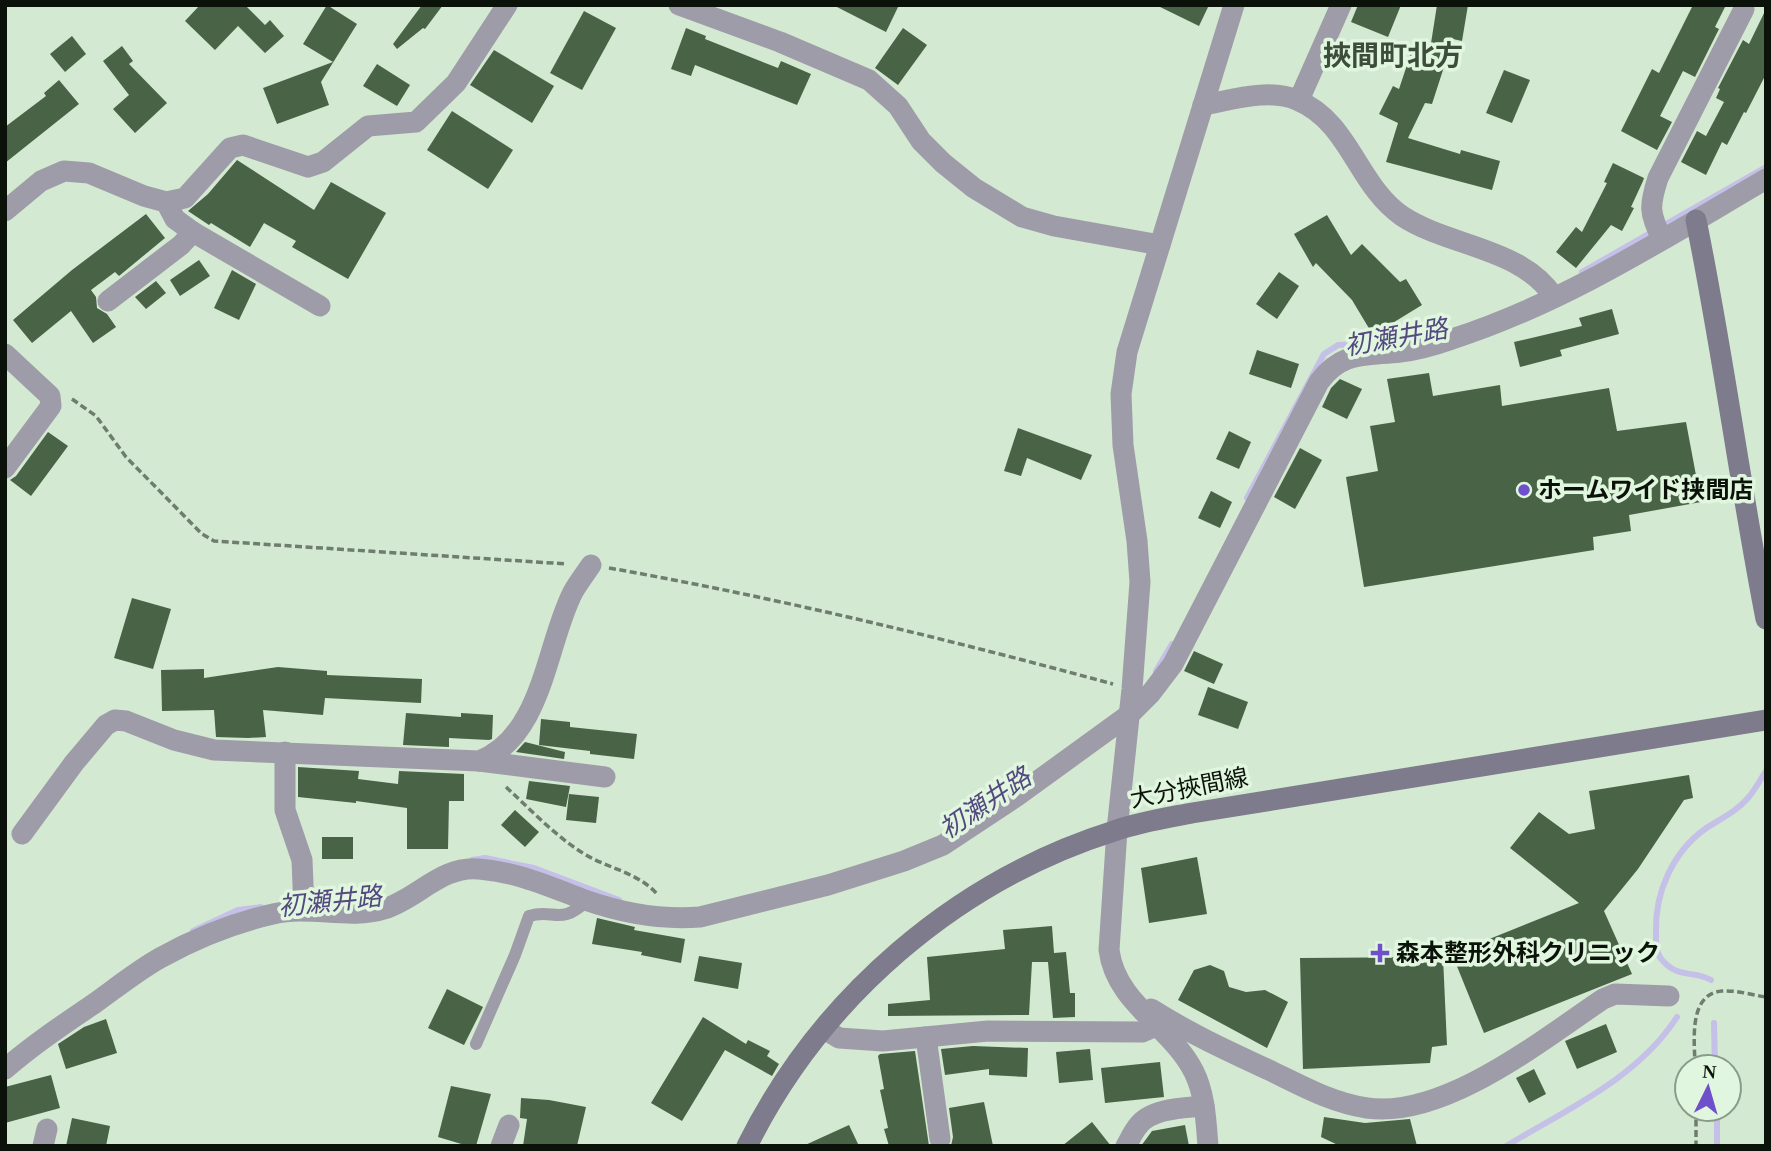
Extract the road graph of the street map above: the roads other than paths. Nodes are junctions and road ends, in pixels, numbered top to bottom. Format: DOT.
graph roads {
  1 [pos="507,5"];
  2 [pos="679,5"];
  3 [pos="1234,5"];
  4 [pos="1342,5"];
  5 [pos="1744,9"];
  6 [pos="1299,100"];
  7 [pos="1203,106"];
  8 [pos="1766,179"];
  9 [pos="166,202"];
  10 [pos="5,211"];
  11 [pos="1696,220"];
  12 [pos="193,232"];
  13 [pos="1662,239"];
  14 [pos="1160,245"];
  15 [pos="1554,297"];
  16 [pos="108,301"];
  17 [pos="320,306"];
  18 [pos="5,355"];
  19 [pos="5,468"];
  20 [pos="591,565"];
  21 [pos="1766,619"];
  22 [pos="1130,714"];
  23 [pos="1766,720"];
  24 [pos="285,752"];
  25 [pos="480,761"];
  26 [pos="605,777"];
  27 [pos="1117,830"];
  28 [pos="22,834"];
  29 [pos="588,900"];
  30 [pos="304,910"];
  31 [pos="1124,990"];
  32 [pos="1669,996"];
  33 [pos="1156,1026"];
  34 [pos="824,1029"];
  35 [pos="926,1037"];
  36 [pos="476,1044"];
  37 [pos="5,1069"];
  38 [pos="1204,1106"];
  39 [pos="509,1125"];
  40 [pos="940,1139"];
  41 [pos="501,1146"];
  42 [pos="747,1146"];
  43 [pos="1126,1146"];
  44 [pos="1208,1146"];
  1 -- 9 [label="street"];
  2 -- 14 [label="street"];
  3 -- 7 [label="street"];
  4 -- 6 [label="street"];
  5 -- 13 [label="street"];
  6 -- 7 [label="street"];
  6 -- 15 [label="street"];
  7 -- 14 [label="street"];
  8 -- 11 [label="street"];
  9 -- 10 [label="street"];
  9 -- 12 [label="street"];
  11 -- 13 [label="street"];
  11 -- 21 [label="main road"];
  12 -- 16 [label="street"];
  12 -- 17 [label="street"];
  13 -- 15 [label="street"];
  14 -- 22 [label="street"];
  15 -- 22 [label="street"];
  18 -- 19 [label="street"];
  20 -- 25 [label="street"];
  22 -- 27 [label="street"];
  22 -- 29 [label="street"];
  23 -- 27 [label="main road, 大分挾間線"];
  24 -- 25 [label="street"];
  24 -- 28 [label="street"];
  24 -- 30 [label="street"];
  25 -- 26 [label="street"];
  27 -- 31 [label="street"];
  27 -- 34 [label="main road, 大分挾間線"];
  29 -- 30 [label="street"];
  29 -- 36 [label="lane"];
  30 -- 37 [label="street"];
  31 -- 32 [label="street"];
  31 -- 33 [label="street"];
  33 -- 35 [label="street"];
  33 -- 38 [label="street"];
  34 -- 35 [label="street"];
  34 -- 42 [label="main road, 大分挾間線"];
  35 -- 40 [label="street"];
  38 -- 43 [label="street"];
  38 -- 44 [label="street"];
  39 -- 41 [label="street"];
}
